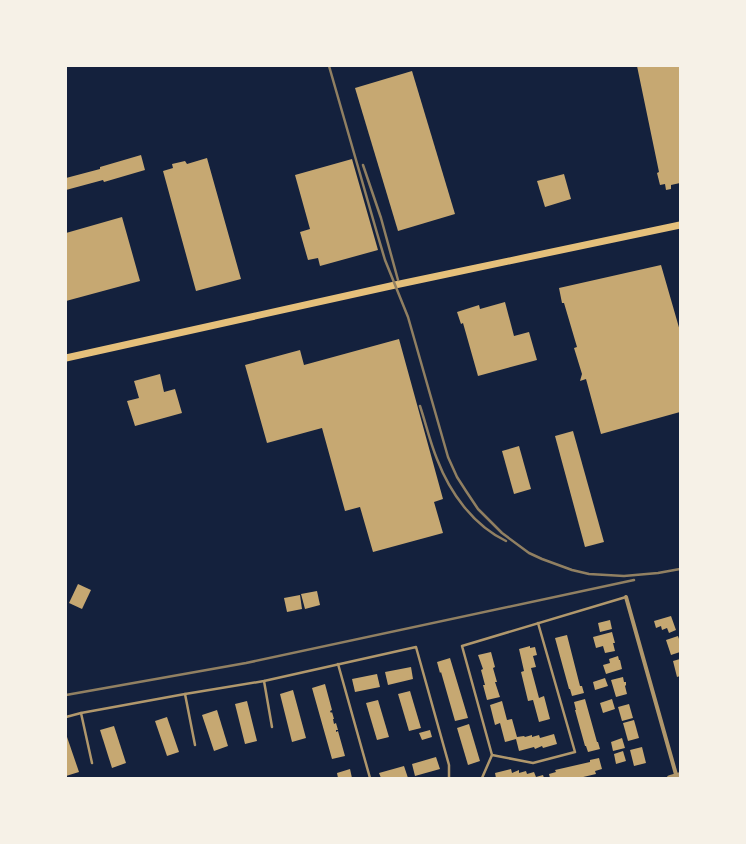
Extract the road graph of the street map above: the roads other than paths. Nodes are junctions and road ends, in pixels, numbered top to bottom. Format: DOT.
graph roads {
  1 [pos="680,225"];
  2 [pos="66,358"];
  3 [pos="626,597"];
  4 [pos="538,623"];
  5 [pos="338,664"];
  6 [pos="264,681"];
  7 [pos="185,694"];
  8 [pos="81,713"];
  9 [pos="66,717"];
  10 [pos="272,727"];
  11 [pos="195,745"];
  12 [pos="492,754"];
  13 [pos="92,763"];
  14 [pos="676,777"];
  15 [pos="370,778"];
  16 [pos="449,778"];
  17 [pos="482,778"];
  1 -- 2 [label="main road"];
  3 -- 4 [label="lane"];
  3 -- 14 [label="street"];
  4 -- 12 [label="lane"];
  4 -- 12 [label="lane"];
  5 -- 6 [label="lane"];
  5 -- 15 [label="lane"];
  5 -- 16 [label="lane"];
  6 -- 7 [label="lane"];
  6 -- 10 [label="lane"];
  7 -- 8 [label="lane"];
  7 -- 11 [label="lane"];
  8 -- 9 [label="lane"];
  8 -- 13 [label="lane"];
  12 -- 17 [label="lane"];
}
